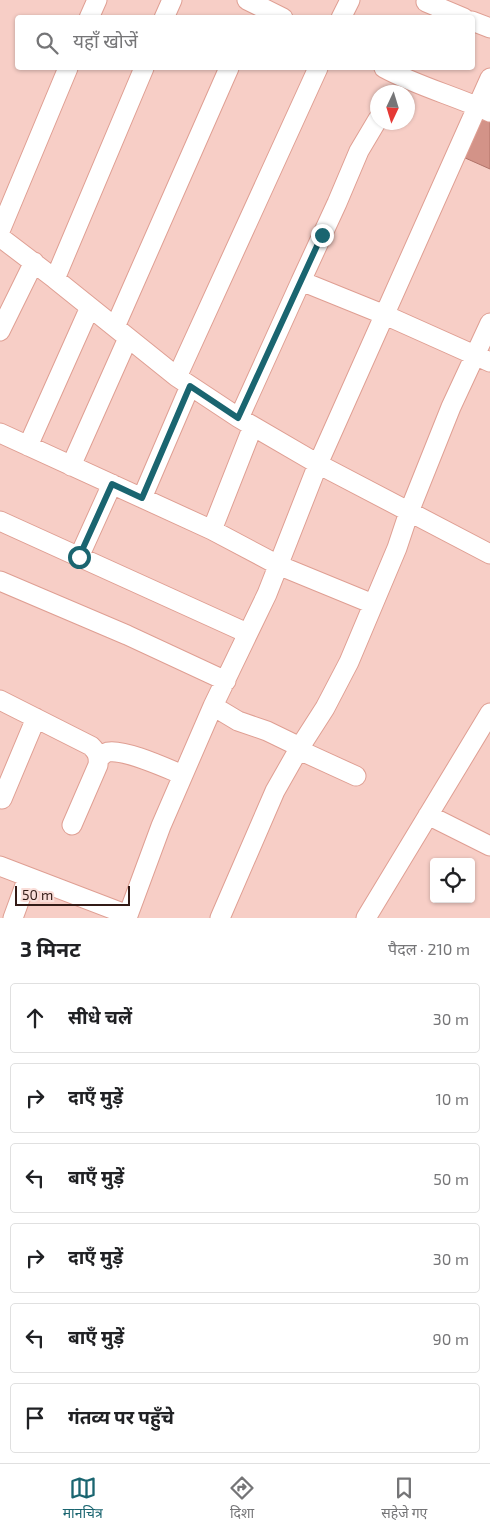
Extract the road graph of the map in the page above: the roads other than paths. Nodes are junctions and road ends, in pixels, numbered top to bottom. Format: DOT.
graph roads {
  1 [pos="97,0"];
  2 [pos="172,0"];
  3 [pos="350,0"];
  4 [pos="426,2"];
  5 [pos="251,7"];
  6 [pos="91,15"];
  7 [pos="165,15"];
  8 [pos="274,15"];
  9 [pos="342,15"];
  10 [pos="457,15"];
  11 [pos="475,22"];
  12 [pos="490,28"];
  13 [pos="67,70"];
  14 [pos="143,70"];
  15 [pos="227,70"];
  16 [pos="317,70"];
  17 [pos="490,78"];
  18 [pos="391,79"];
  19 [pos="484,109"];
  20 [pos="371,130"];
  21 [pos="0,231"];
  22 [pos="0,237"];
  23 [pos="34,262"];
  24 [pos="55,279"];
  25 [pos="300,281"];
  26 [pos="90,307"];
  27 [pos="385,315"];
  28 [pos="490,323"];
  29 [pos="0,331"];
  30 [pos="121,332"];
  31 [pos="483,358"];
  32 [pos="183,381"];
  33 [pos="246,422"];
  34 [pos="0,433"];
  35 [pos="28,446"];
  36 [pos="318,464"];
  37 [pos="71,466"];
  38 [pos="112,484"];
  39 [pos="142,498"];
  40 [pos="409,512"];
  41 [pos="0,521"];
  42 [pos="212,530"];
  43 [pos="489,552"];
  44 [pos="79,557"];
  45 [pos="278,565"];
  46 [pos="0,581"];
  47 [pos="373,604"];
  48 [pos="247,633"];
  49 [pos="226,682"];
  50 [pos="0,700"];
  51 [pos="213,706"];
  52 [pos="490,713"];
  53 [pos="36,718"];
  54 [pos="299,748"];
  55 [pos="99,758"];
  56 [pos="183,774"];
  57 [pos="356,776"];
  58 [pos="2,799"];
  59 [pos="428,815"];
  60 [pos="72,825"];
  61 [pos="490,846"];
  62 [pos="0,866"];
  63 [pos="28,877"];
  64 [pos="128,917"];
  65 [pos="13,918"];
  66 [pos="220,918"];
  67 [pos="366,918"];
  1 -- 6 [label="street"];
  2 -- 7 [label="street"];
  3 -- 9 [label="street"];
  4 -- 10 [label="street"];
  5 -- 8 [label="street"];
  11 -- 12 [label="street"];
  13 -- 21 [label="street"];
  14 -- 24 [label="street"];
  15 -- 30 [label="street"];
  16 -- 32 [label="street"];
  17 -- 19 [label="street"];
  18 -- 19 [label="street"];
  19 -- 27 [label="street"];
  20 -- 25 [label="street"];
  22 -- 23 [label="street"];
  23 -- 24 [label="street"];
  23 -- 29 [label="street"];
  24 -- 26 [label="street"];
  25 -- 27 [label="street"];
  25 -- 33 [label="street"];
  26 -- 30 [label="street"];
  26 -- 35 [label="street"];
  27 -- 31 [label="street"];
  27 -- 36 [label="street"];
  28 -- 31 [label="street"];
  30 -- 32 [label="street"];
  30 -- 37 [label="street"];
  31 -- 40 [label="street"];
  32 -- 33 [label="street"];
  32 -- 39 [label="street"];
  33 -- 36 [label="street"];
  33 -- 42 [label="street"];
  34 -- 35 [label="street"];
  35 -- 37 [label="street"];
  36 -- 40 [label="street"];
  36 -- 45 [label="street"];
  37 -- 38 [label="street"];
  38 -- 39 [label="street"];
  38 -- 44 [label="street"];
  39 -- 42 [label="street"];
  40 -- 43 [label="street"];
  40 -- 47 [label="street"];
  41 -- 44 [label="street"];
  42 -- 45 [label="street"];
  44 -- 48 [label="street"];
  45 -- 47 [label="street"];
  45 -- 48 [label="street"];
  46 -- 49 [label="street"];
  47 -- 54 [label="street"];
  48 -- 49 [label="street"];
  49 -- 51 [label="street"];
  50 -- 53 [label="street"];
  51 -- 54 [label="street"];
  51 -- 56 [label="street"];
  52 -- 59 [label="street"];
  53 -- 55 [label="street"];
  53 -- 58 [label="street"];
  54 -- 57 [label="street"];
  54 -- 66 [label="street"];
  55 -- 56 [label="street"];
  55 -- 60 [label="street"];
  56 -- 64 [label="street"];
  59 -- 61 [label="street"];
  59 -- 67 [label="street"];
  62 -- 63 [label="street"];
  63 -- 64 [label="street"];
  63 -- 65 [label="street"];
}
